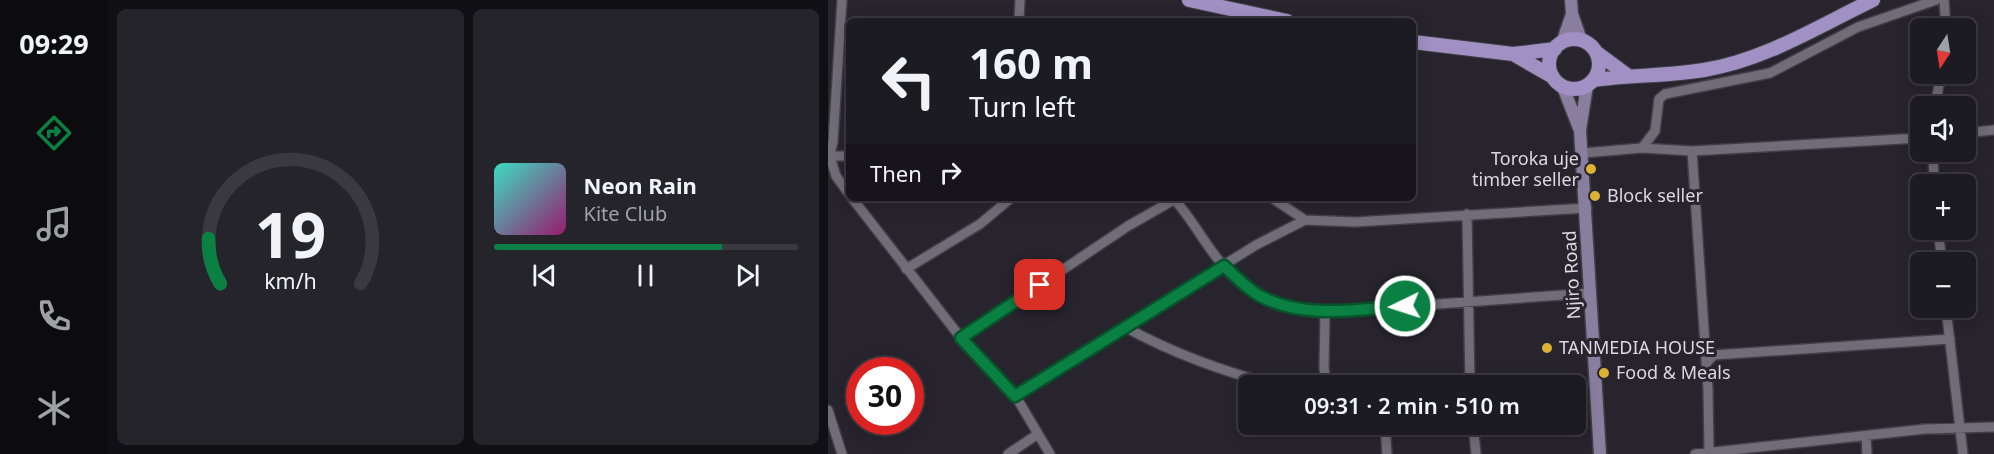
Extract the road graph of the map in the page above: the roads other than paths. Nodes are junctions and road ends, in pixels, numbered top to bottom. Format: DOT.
graph roads {
  1 [pos="842,0"];
  2 [pos="1020,0"];
  3 [pos="1189,0"];
  4 [pos="1572,0"];
  5 [pos="1873,0"];
  6 [pos="1936,0"];
  7 [pos="1944,0"];
  8 [pos="1572,14"];
  9 [pos="1019,18"];
  10 [pos="1273,18"];
  11 [pos="1945,18"];
  12 [pos="1581,40"];
  13 [pos="1416,42"];
  14 [pos="1558,46"];
  15 [pos="1596,52"];
  16 [pos="1513,54"];
  17 [pos="1627,75"];
  18 [pos="1558,82"];
  19 [pos="1590,83"];
  20 [pos="1580,130"];
  21 [pos="1994,130"];
  22 [pos="1976,132"];
  23 [pos="1910,139"];
  24 [pos="1642,148"];
  25 [pos="1692,151"];
  26 [pos="1582,153"];
  27 [pos="846,156"];
  28 [pos="829,159"];
  29 [pos="846,190"];
  30 [pos="854,201"];
  31 [pos="1007,201"];
  32 [pos="1172,201"];
  33 [pos="1176,201"];
  34 [pos="1276,201"];
  35 [pos="1587,208"];
  36 [pos="1467,214"];
  37 [pos="1305,220"];
  38 [pos="1224,266"];
  39 [pos="906,269"];
  40 [pos="1591,293"];
  41 [pos="1467,301"];
  42 [pos="1324,312"];
  43 [pos="1947,318"];
  44 [pos="1125,327"];
  45 [pos="961,338"];
  46 [pos="1950,339"];
  47 [pos="1706,363"];
  48 [pos="1238,375"];
  49 [pos="1325,375"];
  50 [pos="1470,375"];
  51 [pos="1015,396"];
  52 [pos="828,410"];
  53 [pos="1994,427"];
  54 [pos="1961,430"];
  55 [pos="1038,434"];
  56 [pos="1386,435"];
  57 [pos="1474,435"];
  58 [pos="1866,436"];
  59 [pos="1709,453"];
  60 [pos="842,454"];
  61 [pos="1008,454"];
  62 [pos="1050,454"];
  63 [pos="1387,454"];
  64 [pos="1476,454"];
  65 [pos="1600,454"];
  66 [pos="1695,454"];
  67 [pos="1867,454"];
  68 [pos="1963,454"];
  1 -- 28 [label="street"];
  2 -- 9 [label="street"];
  3 -- 10 [label="main road"];
  4 -- 8 [label="street"];
  5 -- 17 [label="main road"];
  6 -- 24 [label="street"];
  7 -- 11 [label="street"];
  8 -- 12 [label="street"];
  8 -- 14 [label="street"];
  12 -- 14 [label="main road"];
  12 -- 15 [label="main road"];
  13 -- 16 [label="main road"];
  14 -- 16 [label="main road"];
  14 -- 18 [label="main road"];
  15 -- 17 [label="main road"];
  15 -- 19 [label="main road"];
  16 -- 18 [label="main road"];
  17 -- 19 [label="main road"];
  18 -- 19 [label="main road"];
  18 -- 20 [label="street, Njiro Road"];
  19 -- 20 [label="street, Njiro Road"];
  20 -- 26 [label="street, Njiro Road"];
  21 -- 22 [label="street"];
  23 -- 25 [label="street"];
  24 -- 25 [label="street"];
  24 -- 26 [label="street"];
  25 -- 47 [label="street"];
  26 -- 35 [label="street, Njiro Road"];
  27 -- 28 [label="street"];
  28 -- 29 [label="street"];
  30 -- 39 [label="street"];
  31 -- 39 [label="street"];
  32 -- 45 [label="street"];
  33 -- 38 [label="street"];
  34 -- 37 [label="street"];
  35 -- 36 [label="street"];
  35 -- 40 [label="street, Njiro Road"];
  36 -- 37 [label="street"];
  36 -- 41 [label="street"];
  37 -- 38 [label="street"];
  38 -- 42 [label="street"];
  38 -- 44 [label="street"];
  39 -- 45 [label="street"];
  40 -- 41 [label="street"];
  40 -- 65 [label="street, Njiro Road"];
  41 -- 42 [label="street"];
  41 -- 50 [label="street"];
  42 -- 49 [label="street"];
  43 -- 46 [label="street"];
  44 -- 48 [label="street"];
  44 -- 51 [label="street"];
  45 -- 51 [label="street"];
  46 -- 47 [label="street"];
  46 -- 54 [label="street"];
  47 -- 59 [label="street"];
  51 -- 55 [label="street"];
  52 -- 60 [label="street"];
  53 -- 54 [label="street"];
  54 -- 58 [label="street"];
  54 -- 68 [label="street"];
  55 -- 61 [label="street"];
  55 -- 62 [label="street"];
  56 -- 63 [label="street"];
  57 -- 64 [label="street"];
  58 -- 59 [label="street"];
  58 -- 67 [label="street"];
  59 -- 66 [label="street"];
}
